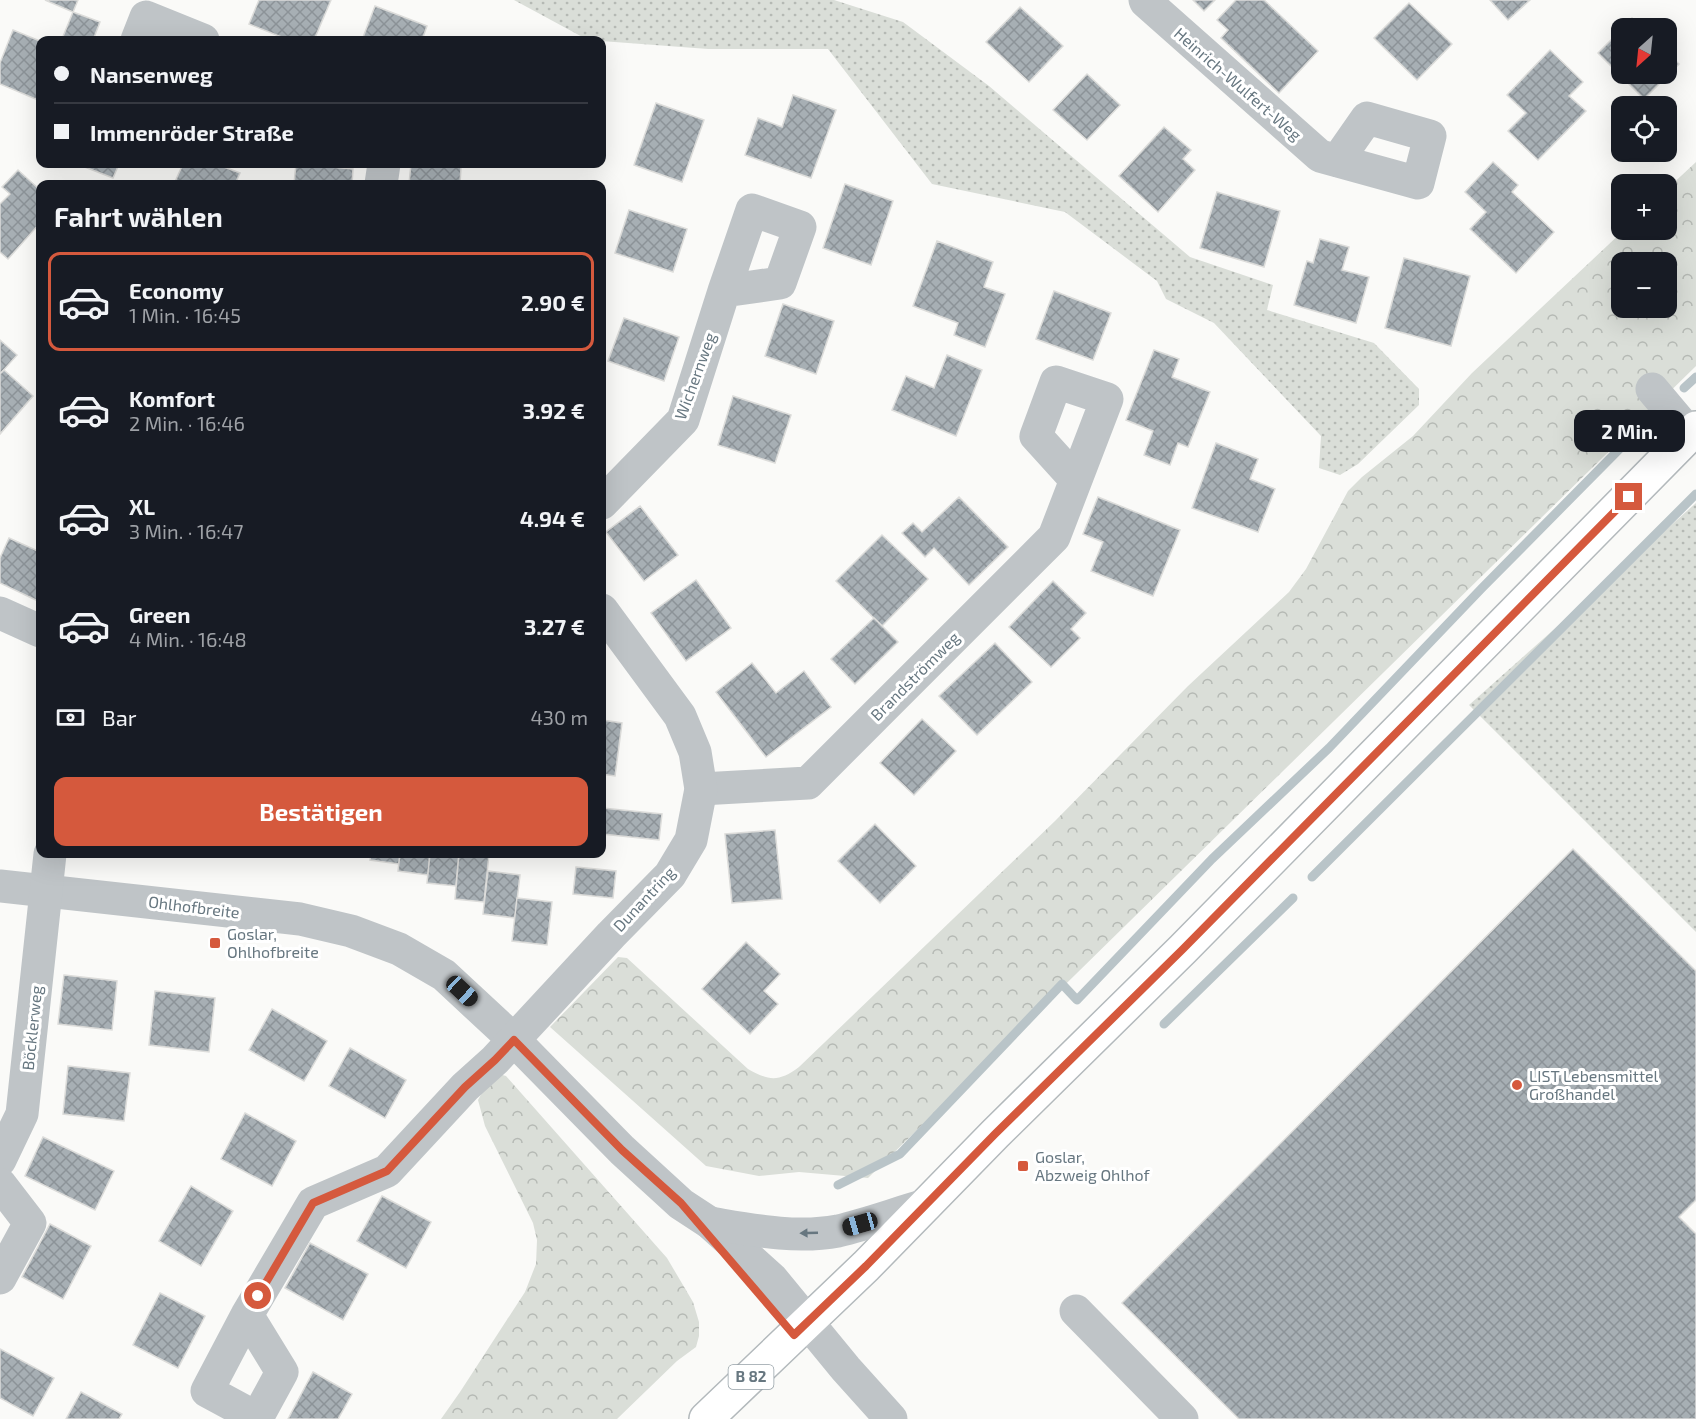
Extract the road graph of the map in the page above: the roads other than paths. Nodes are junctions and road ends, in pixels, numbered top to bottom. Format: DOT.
graph roads {
  1 [pos="1145,0"];
  2 [pos="138,36"];
  3 [pos="193,36"];
  4 [pos="1337,161"];
  5 [pos="724,291"];
  6 [pos="1652,389"];
  7 [pos="1693,431"];
  8 [pos="1076,479"];
  9 [pos="606,498"];
  10 [pos="0,614"];
  11 [pos="606,615"];
  12 [pos="36,629"];
  13 [pos="701,789"];
  14 [pos="50,858"];
  15 [pos="0,886"];
  16 [pos="46,890"];
  17 [pos="514,1040"];
  18 [pos="0,1160"];
  19 [pos="0,1184"];
  20 [pos="681,1203"];
  21 [pos="926,1205"];
  22 [pos="710,1223"];
  23 [pos="0,1278"];
  24 [pos="1076,1311"];
  25 [pos="247,1315"];
  26 [pos="801,1329"];
  27 [pos="706,1419"];
  28 [pos="877,1419"];
  29 [pos="891,1419"];
  30 [pos="1182,1419"];
  1 -- 4 [label="street, Heinrich-Wulfert-Weg"];
  2 -- 3 [label="street"];
  5 -- 9 [label="street, Wichernweg"];
  6 -- 7 [label="street"];
  7 -- 21 [label="main road, B 82"];
  8 -- 13 [label="street, Brandströmweg"];
  10 -- 12 [label="street"];
  11 -- 13 [label="street, Dunantring"];
  13 -- 17 [label="street, Dunantring"];
  14 -- 16 [label="street"];
  15 -- 16 [label="street, Ohlhofbreite"];
  16 -- 17 [label="street, Ohlhofbreite"];
  16 -- 18 [label="street, Böcklerweg"];
  17 -- 20 [label="street, Ohlhofbreite"];
  17 -- 25 [label="street, Dunantring"];
  19 -- 23 [label="street"];
  20 -- 22 [label="street, Ohlhofbreite"];
  20 -- 26 [label="street, Ohlhofbreite"];
  21 -- 22 [label="street, Ohlhofbreite, one-way"];
  21 -- 26 [label="main road, B 82"];
  22 -- 26 [label="street, Ohlhofbreite"];
  24 -- 30 [label="street"];
  26 -- 27 [label="main road, B 82"];
  26 -- 28 [label="street"];
  26 -- 29 [label="street"];
}
